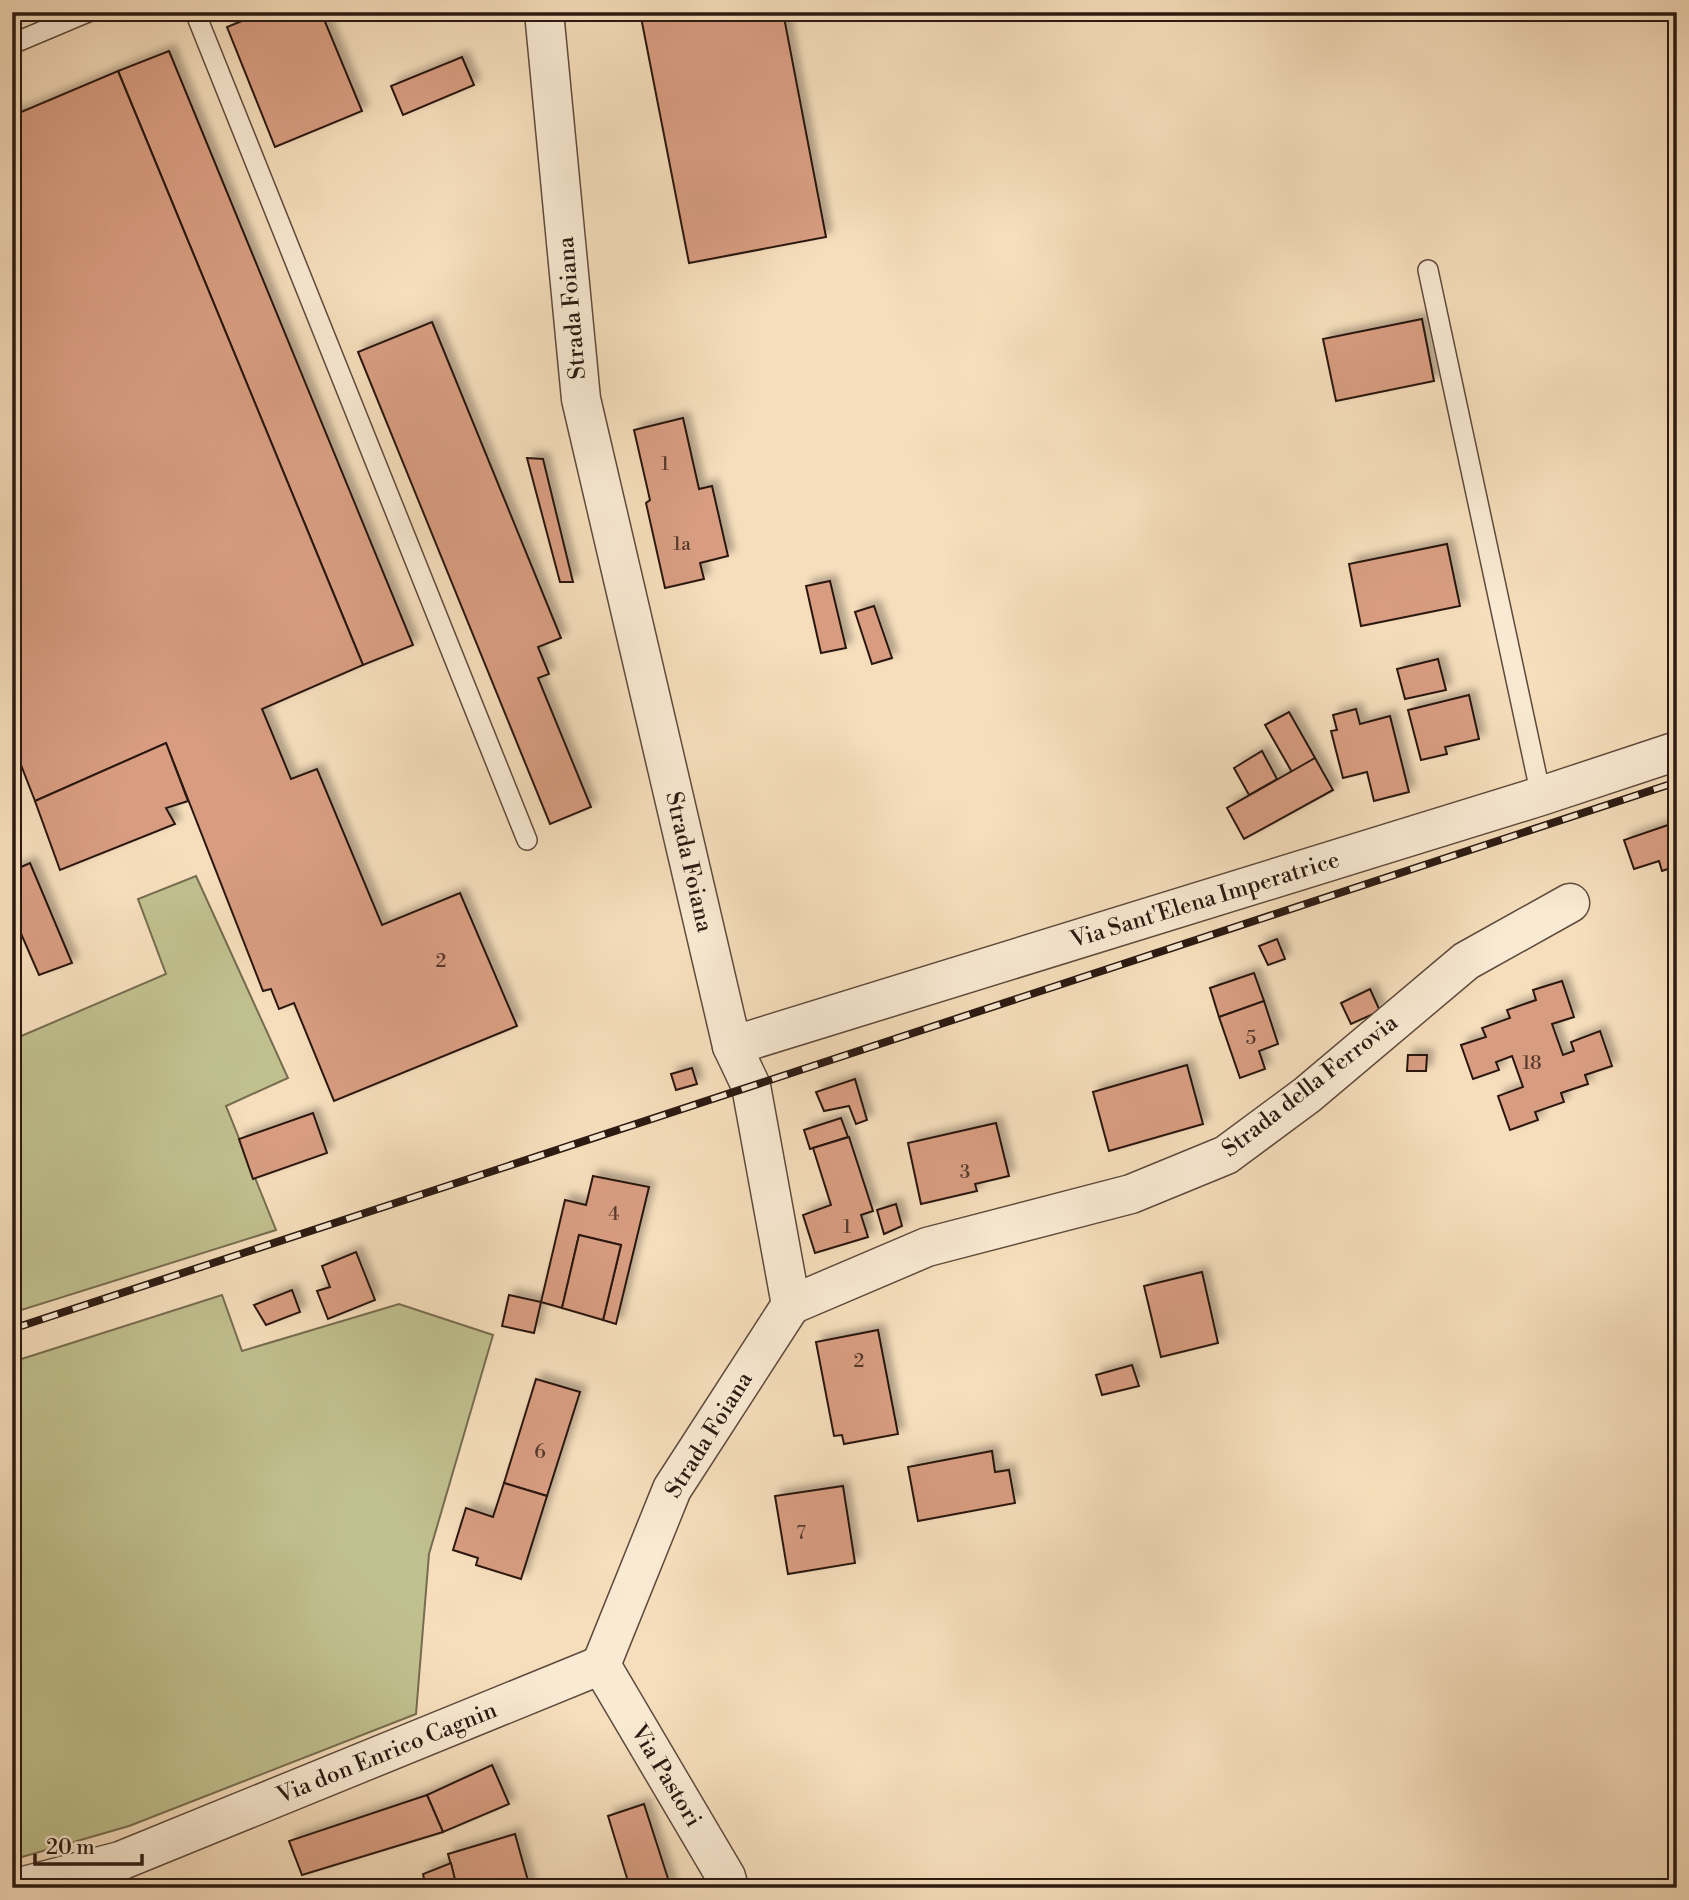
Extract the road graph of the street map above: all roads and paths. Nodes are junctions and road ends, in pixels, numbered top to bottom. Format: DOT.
graph roads {
  1 [pos="88,12"];
  2 [pos="195,12"];
  3 [pos="544,12"];
  4 [pos="12,44"];
  5 [pos="1428,270"];
  6 [pos="1677,751"];
  7 [pos="1541,796"];
  8 [pos="527,840"];
  9 [pos="1570,903"];
  10 [pos="732,1046"];
  11 [pos="791,1305"];
  12 [pos="601,1665"];
  13 [pos="12,1886"];
  14 [pos="729,1888"];
  1 -- 4 [label="lane"];
  2 -- 8 [label="lane"];
  3 -- 10 [label="street, Strada Foiana"];
  5 -- 7 [label="lane"];
  6 -- 7 [label="street, Via Sant'Elena Imperatrice"];
  7 -- 10 [label="street, Via Sant'Elena Imperatrice"];
  9 -- 11 [label="street, Strada della Ferrovia"];
  10 -- 11 [label="street, Strada Foiana"];
  11 -- 12 [label="street, Strada Foiana"];
  12 -- 13 [label="street, Via don Enrico Cagnin"];
  12 -- 14 [label="street, Via Pastori"];
}
